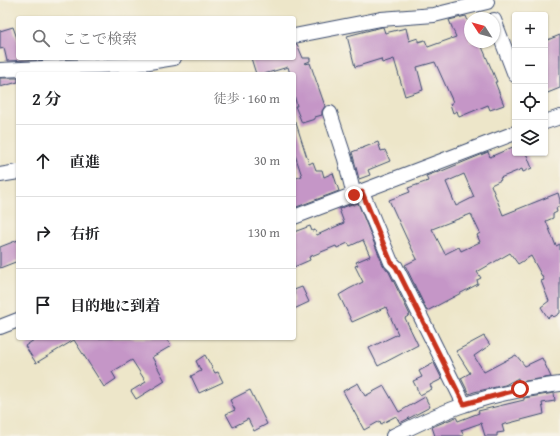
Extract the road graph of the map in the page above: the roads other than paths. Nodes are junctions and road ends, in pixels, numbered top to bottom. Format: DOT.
graph roads {
  1 [pos="487,1"];
  2 [pos="491,12"];
  3 [pos="500,35"];
  4 [pos="296,36"];
  5 [pos="163,60"];
  6 [pos="512,67"];
  7 [pos="0,70"];
  8 [pos="66,70"];
  9 [pos="330,113"];
  10 [pos="560,117"];
  11 [pos="548,121"];
  12 [pos="512,133"];
  13 [pos="16,172"];
  14 [pos="0,175"];
  15 [pos="358,193"];
  16 [pos="296,216"];
  17 [pos="16,321"];
  18 [pos="0,327"];
  19 [pos="560,384"];
  20 [pos="464,404"];
  21 [pos="393,436"];
  1 -- 2 [label="street"];
  1 -- 4 [label="street"];
  3 -- 6 [label="street"];
  5 -- 8 [label="street"];
  7 -- 8 [label="street"];
  9 -- 15 [label="street"];
  10 -- 11 [label="street"];
  12 -- 15 [label="street"];
  13 -- 14 [label="street"];
  15 -- 16 [label="street"];
  15 -- 20 [label="street"];
  17 -- 18 [label="street"];
  19 -- 20 [label="street"];
  20 -- 21 [label="street"];
}
